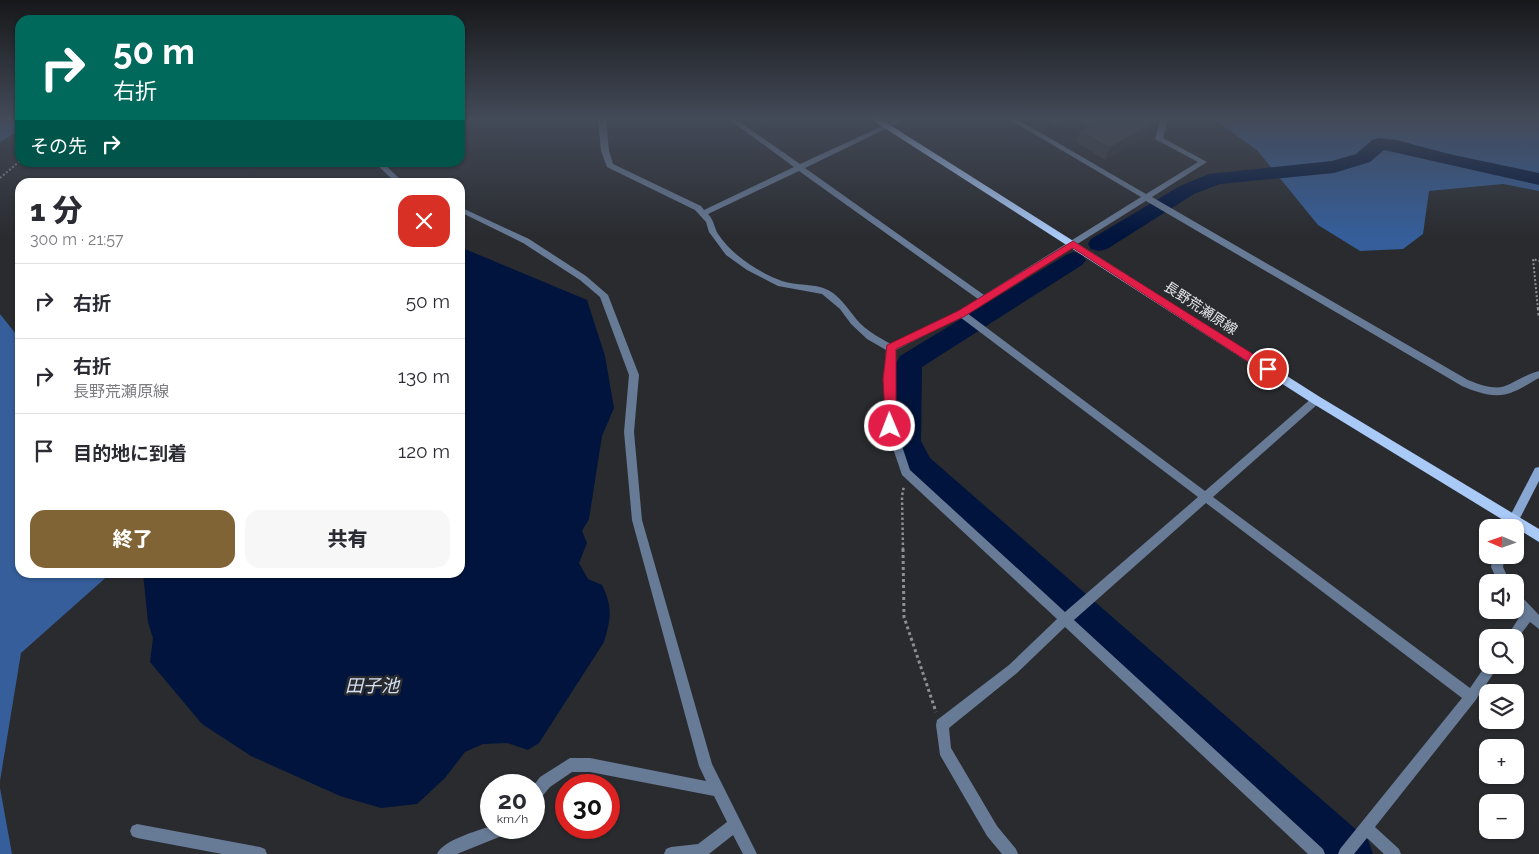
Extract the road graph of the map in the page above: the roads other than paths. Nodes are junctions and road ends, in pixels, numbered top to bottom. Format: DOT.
graph roads {
  1 [pos="607,158"];
  2 [pos="787,158"];
  3 [pos="819,158"];
  4 [pos="936,158"];
  5 [pos="1079,158"];
  6 [pos="1195,158"];
  7 [pos="382,167"];
  8 [pos="800,167"];
  9 [pos="395,178"];
  10 [pos="1151,199"];
  11 [pos="465,211"];
  12 [pos="703,213"];
  13 [pos="1073,244"];
  14 [pos="983,298"];
  15 [pos="964,315"];
  16 [pos="891,348"];
  17 [pos="1539,374"];
  18 [pos="1316,400"];
  19 [pos="1539,471"];
  20 [pos="1206,497"];
  21 [pos="1504,519"];
  22 [pos="1515,519"];
  23 [pos="1524,529"];
  24 [pos="1539,536"];
  25 [pos="1524,608"];
  26 [pos="1529,613"];
  27 [pos="1070,616"];
  28 [pos="1539,623"];
  29 [pos="1518,629"];
  30 [pos="1487,674"];
  31 [pos="1471,697"];
  32 [pos="545,782"];
  33 [pos="718,790"];
  34 [pos="736,824"];
  35 [pos="1366,828"];
  36 [pos="137,831"];
  37 [pos="480,837"];
  38 [pos="260,854"];
  39 [pos="444,854"];
  40 [pos="672,854"];
  41 [pos="750,854"];
  42 [pos="1011,854"];
  43 [pos="1318,854"];
  44 [pos="1345,854"];
  45 [pos="1394,854"];
  1 -- 12 [label="street"];
  2 -- 8 [label="street"];
  3 -- 8 [label="street"];
  4 -- 13 [label="main road, 長野荒瀬原線"];
  5 -- 10 [label="street"];
  6 -- 10 [label="street"];
  7 -- 9 [label="street"];
  8 -- 12 [label="street"];
  8 -- 14 [label="street"];
  10 -- 13 [label="street"];
  10 -- 17 [label="street"];
  11 -- 33 [label="street"];
  12 -- 16 [label="street"];
  13 -- 14 [label="street"];
  13 -- 18 [label="main road, 長野荒瀬原線"];
  14 -- 15 [label="street"];
  15 -- 16 [label="street"];
  15 -- 20 [label="street"];
  16 -- 27 [label="street"];
  18 -- 20 [label="street"];
  18 -- 21 [label="main road, 長野荒瀬原線"];
  19 -- 22 [label="street"];
  20 -- 27 [label="street"];
  20 -- 31 [label="street"];
  23 -- 24 [label="main road, 長野荒瀬原線"];
  25 -- 26 [label="street"];
  26 -- 28 [label="street"];
  26 -- 29 [label="street"];
  27 -- 42 [label="street"];
  27 -- 43 [label="street"];
  30 -- 31 [label="street"];
  31 -- 35 [label="street"];
  32 -- 33 [label="street"];
  33 -- 34 [label="street"];
  34 -- 40 [label="street"];
  34 -- 41 [label="street"];
  35 -- 44 [label="street"];
  35 -- 45 [label="street"];
  36 -- 38 [label="street"];
  37 -- 39 [label="street"];
}
